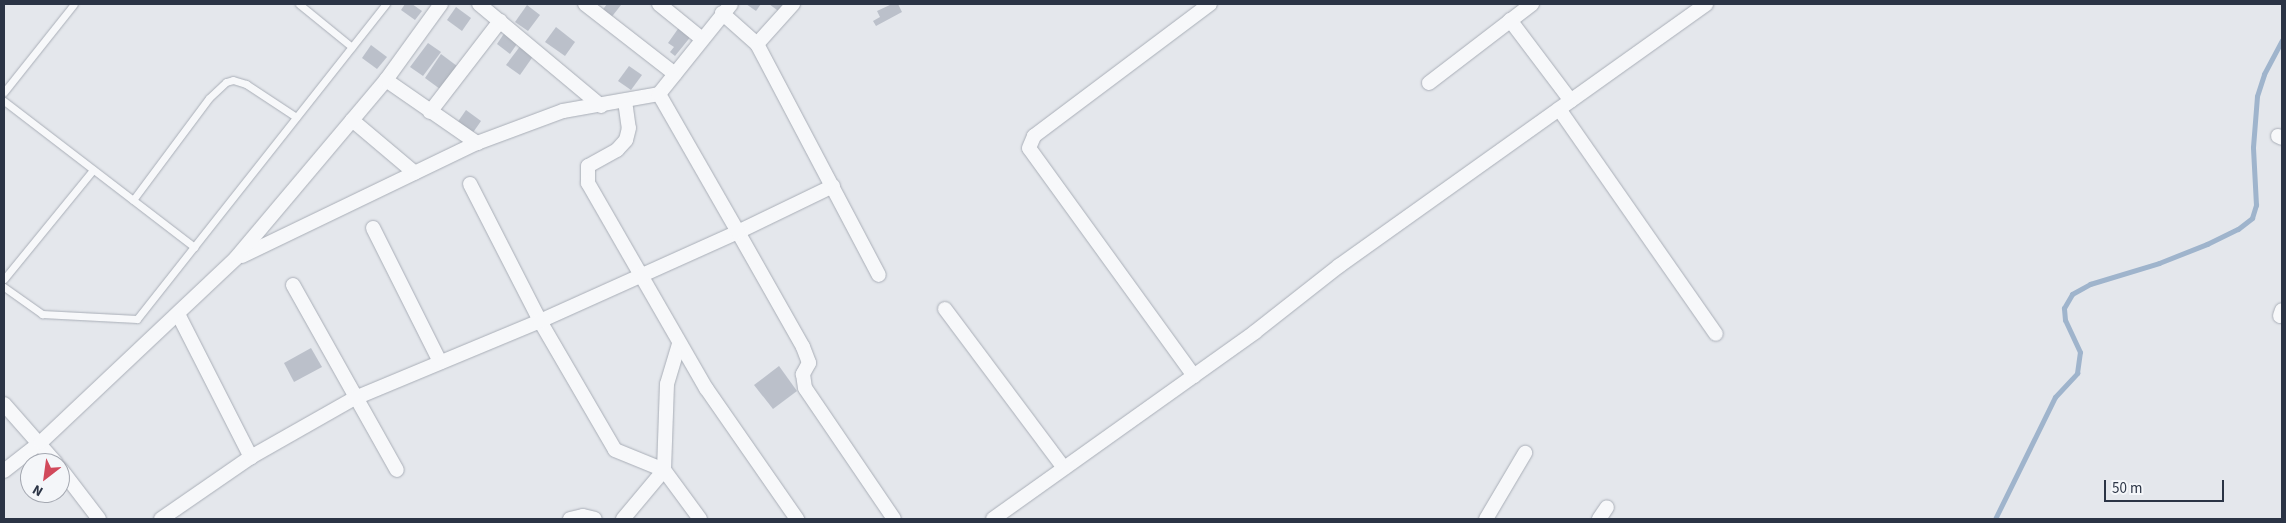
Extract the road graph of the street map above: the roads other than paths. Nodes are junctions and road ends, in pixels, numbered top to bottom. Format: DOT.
graph roads {
  1 [pos="74,4"];
  2 [pos="299,4"];
  3 [pos="386,4"];
  4 [pos="442,4"];
  5 [pos="479,4"];
  6 [pos="585,4"];
  7 [pos="659,4"];
  8 [pos="793,4"];
  9 [pos="1210,4"];
  10 [pos="1532,4"];
  11 [pos="1706,4"];
  12 [pos="727,8"];
  13 [pos="1196,8"];
  14 [pos="1510,20"];
  15 [pos="500,21"];
  16 [pos="702,39"];
  17 [pos="757,44"];
  18 [pos="352,47"];
  19 [pos="675,74"];
  20 [pos="386,80"];
  21 [pos="1429,83"];
  22 [pos="4,92"];
  23 [pos="660,94"];
  24 [pos="4,101"];
  25 [pos="625,101"];
  26 [pos="1571,101"];
  27 [pos="601,106"];
  28 [pos="1559,110"];
  29 [pos="430,112"];
  30 [pos="296,117"];
  31 [pos="352,120"];
  32 [pos="477,143"];
  33 [pos="93,170"];
  34 [pos="416,173"];
  35 [pos="470,184"];
  36 [pos="833,186"];
  37 [pos="133,200"];
  38 [pos="373,228"];
  39 [pos="738,232"];
  40 [pos="194,246"];
  41 [pos="236,258"];
  42 [pos="639,275"];
  43 [pos="879,275"];
  44 [pos="4,278"];
  45 [pos="293,285"];
  46 [pos="4,287"];
  47 [pos="945,310"];
  48 [pos="178,314"];
  49 [pos="540,321"];
  50 [pos="1716,334"];
  51 [pos="679,344"];
  52 [pos="440,362"];
  53 [pos="1194,376"];
  54 [pos="355,398"];
  55 [pos="4,404"];
  56 [pos="41,442"];
  57 [pos="49,453"];
  58 [pos="1525,453"];
  59 [pos="251,457"];
  60 [pos="1062,467"];
  61 [pos="397,470"];
  62 [pos="664,470"];
  63 [pos="4,471"];
  64 [pos="70,481"];
  65 [pos="99,519"];
  66 [pos="161,519"];
  67 [pos="570,519"];
  68 [pos="595,519"];
  69 [pos="623,519"];
  70 [pos="700,519"];
  71 [pos="797,519"];
  72 [pos="894,519"];
  73 [pos="993,519"];
  74 [pos="1486,519"];
  1 -- 22 [label="lane"];
  2 -- 18 [label="lane"];
  3 -- 18 [label="lane"];
  4 -- 20 [label="street"];
  5 -- 15 [label="street"];
  6 -- 19 [label="street"];
  7 -- 16 [label="street"];
  8 -- 17 [label="street"];
  9 -- 13 [label="street"];
  10 -- 14 [label="street"];
  11 -- 26 [label="street"];
  12 -- 16 [label="street"];
  12 -- 17 [label="street"];
  13 -- 53 [label="street"];
  14 -- 21 [label="street"];
  14 -- 26 [label="street"];
  15 -- 27 [label="street"];
  15 -- 29 [label="street"];
  16 -- 19 [label="street"];
  17 -- 36 [label="street"];
  18 -- 30 [label="lane"];
  19 -- 23 [label="street"];
  20 -- 29 [label="street"];
  20 -- 31 [label="street"];
  23 -- 25 [label="street"];
  23 -- 39 [label="street"];
  24 -- 33 [label="lane"];
  25 -- 27 [label="street"];
  25 -- 42 [label="street"];
  26 -- 28 [label="street"];
  27 -- 32 [label="street"];
  28 -- 50 [label="street"];
  28 -- 53 [label="street"];
  29 -- 32 [label="street"];
  30 -- 37 [label="lane"];
  30 -- 40 [label="lane"];
  31 -- 34 [label="street"];
  31 -- 41 [label="street"];
  32 -- 34 [label="street"];
  33 -- 37 [label="lane"];
  33 -- 44 [label="lane"];
  34 -- 41 [label="street"];
  35 -- 49 [label="street"];
  36 -- 39 [label="street"];
  36 -- 43 [label="street"];
  37 -- 40 [label="lane"];
  38 -- 52 [label="street"];
  39 -- 42 [label="street"];
  39 -- 72 [label="street"];
  40 -- 46 [label="lane"];
  41 -- 48 [label="street"];
  42 -- 49 [label="street"];
  42 -- 51 [label="street"];
  45 -- 54 [label="street"];
  47 -- 60 [label="street"];
  48 -- 56 [label="street"];
  48 -- 59 [label="street"];
  49 -- 52 [label="street"];
  49 -- 62 [label="street"];
  51 -- 62 [label="street"];
  51 -- 71 [label="street"];
  52 -- 54 [label="street"];
  53 -- 60 [label="street"];
  54 -- 59 [label="street"];
  54 -- 61 [label="street"];
  55 -- 56 [label="street"];
  56 -- 57 [label="street"];
  56 -- 63 [label="street"];
  58 -- 74 [label="street"];
  59 -- 66 [label="street"];
  60 -- 73 [label="street"];
  62 -- 69 [label="street"];
  62 -- 70 [label="street"];
  64 -- 65 [label="street"];
  67 -- 68 [label="street"];
}
